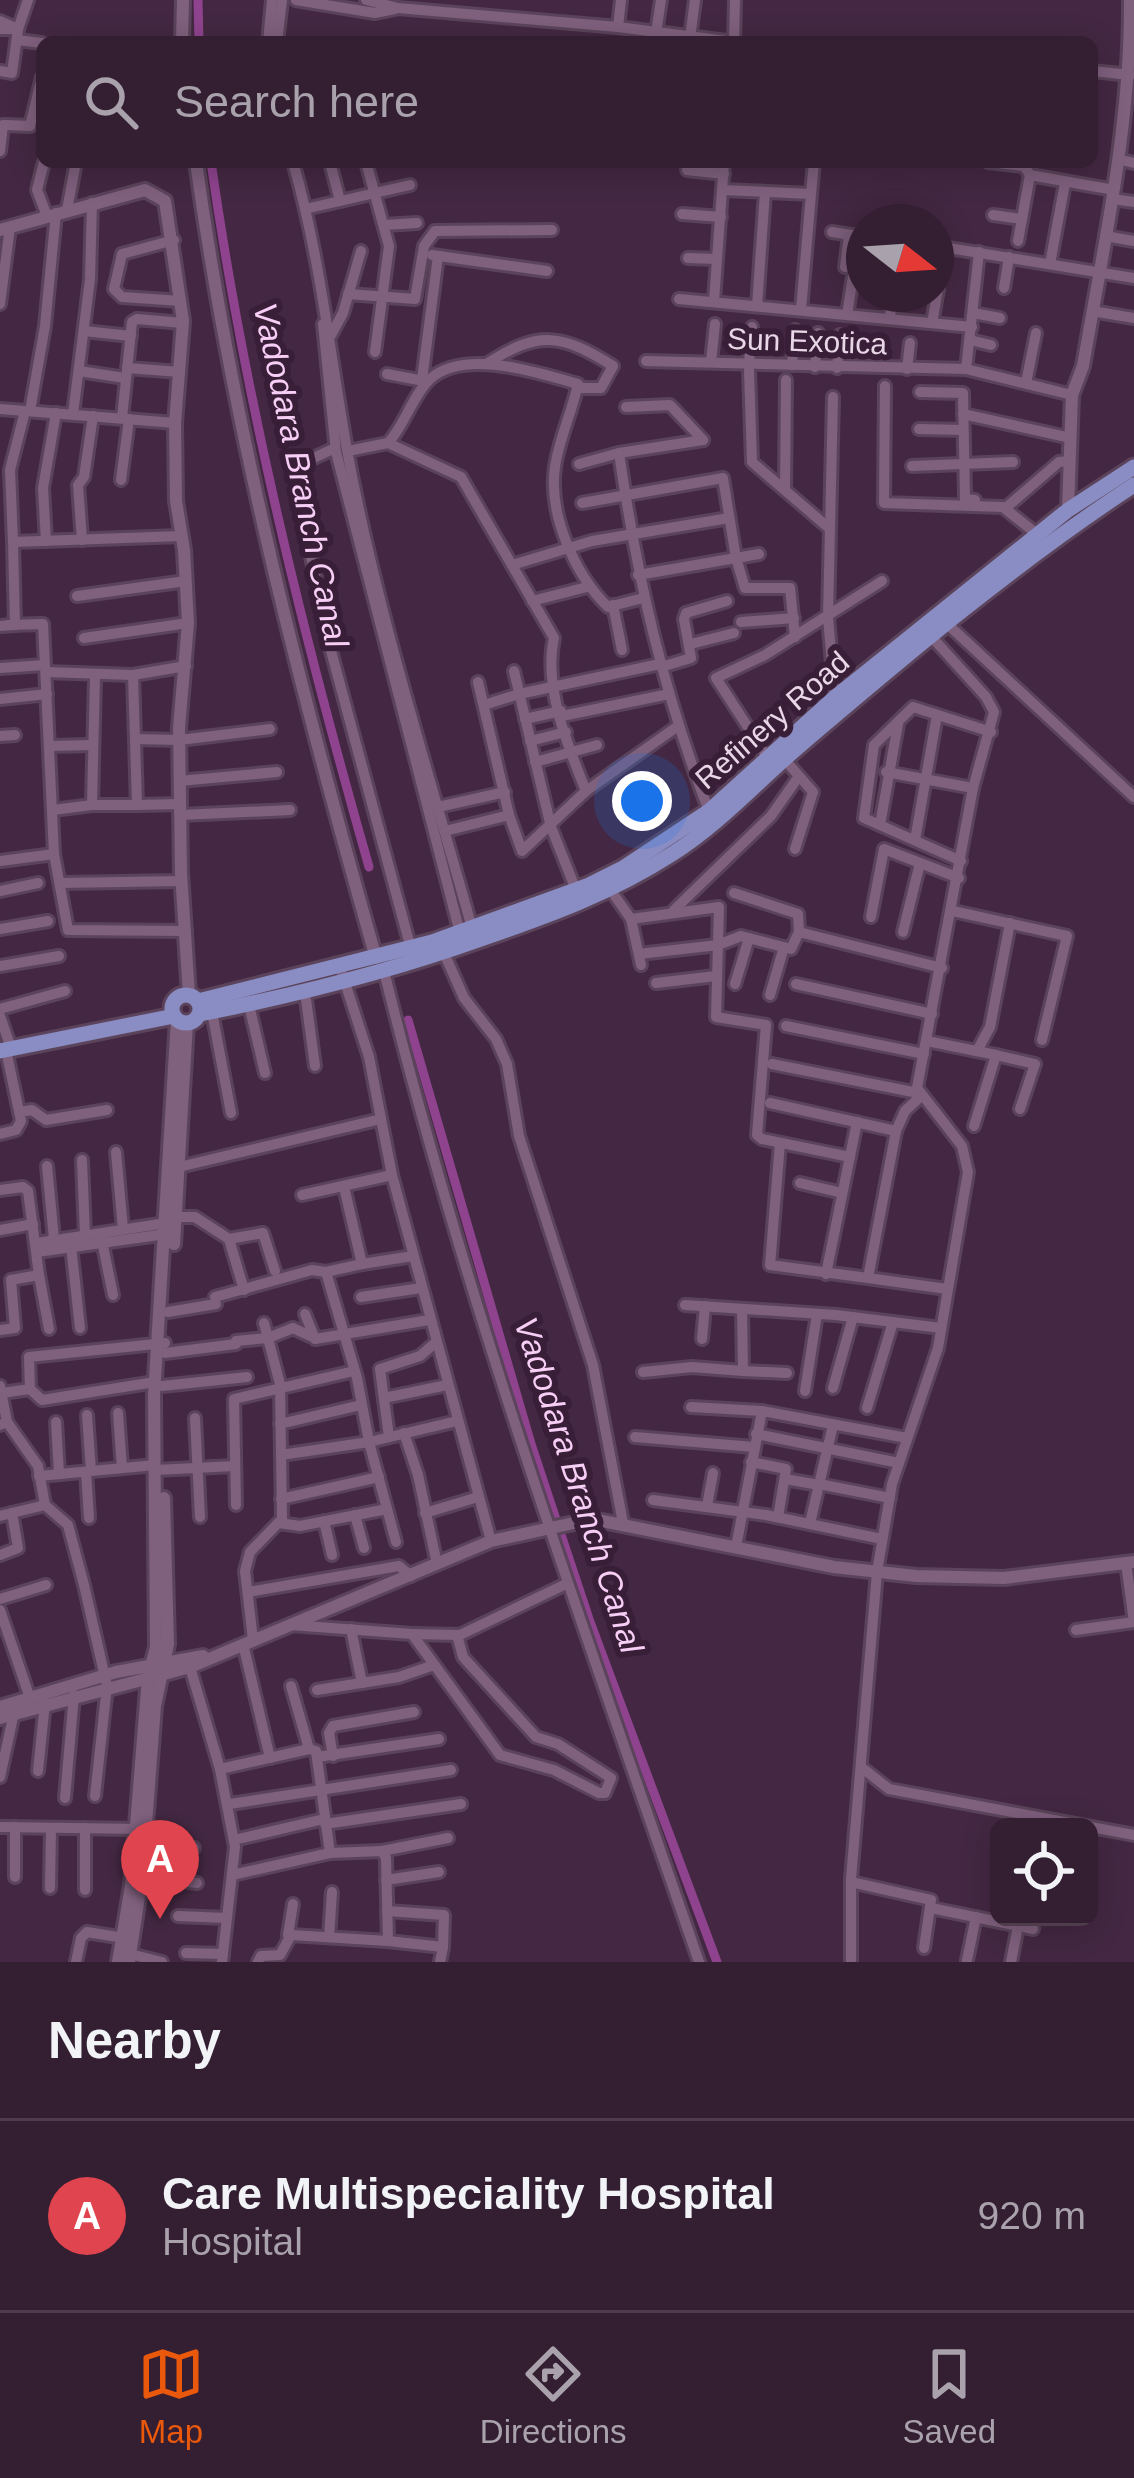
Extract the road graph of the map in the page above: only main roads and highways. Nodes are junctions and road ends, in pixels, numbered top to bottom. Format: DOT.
graph roads {
  1 [pos="1134,466"];
  2 [pos="1134,485"];
  3 [pos="943,620"];
  4 [pos="592,890"];
  5 [pos="437,951"];
  6 [pos="380,965"];
  7 [pos="343,974"];
  8 [pos="189,1011"];
  9 [pos="5,1046"];
  1 -- 3 [label="main road, Refinery Road"];
  2 -- 3 [label="main road, Refinery Road"];
  3 -- 4 [label="main road, Refinery Road"];
  4 -- 5 [label="main road, Refinery Road"];
  4 -- 5 [label="main road, Refinery Road"];
  5 -- 6 [label="main road, Refinery Road"];
  5 -- 6 [label="main road, Refinery Road"];
  6 -- 7 [label="main road, Refinery Road"];
  7 -- 8 [label="main road, Refinery Road"];
  7 -- 8 [label="main road, Refinery Road"];
  8 -- 9 [label="main road, Refinery Road"];
}
